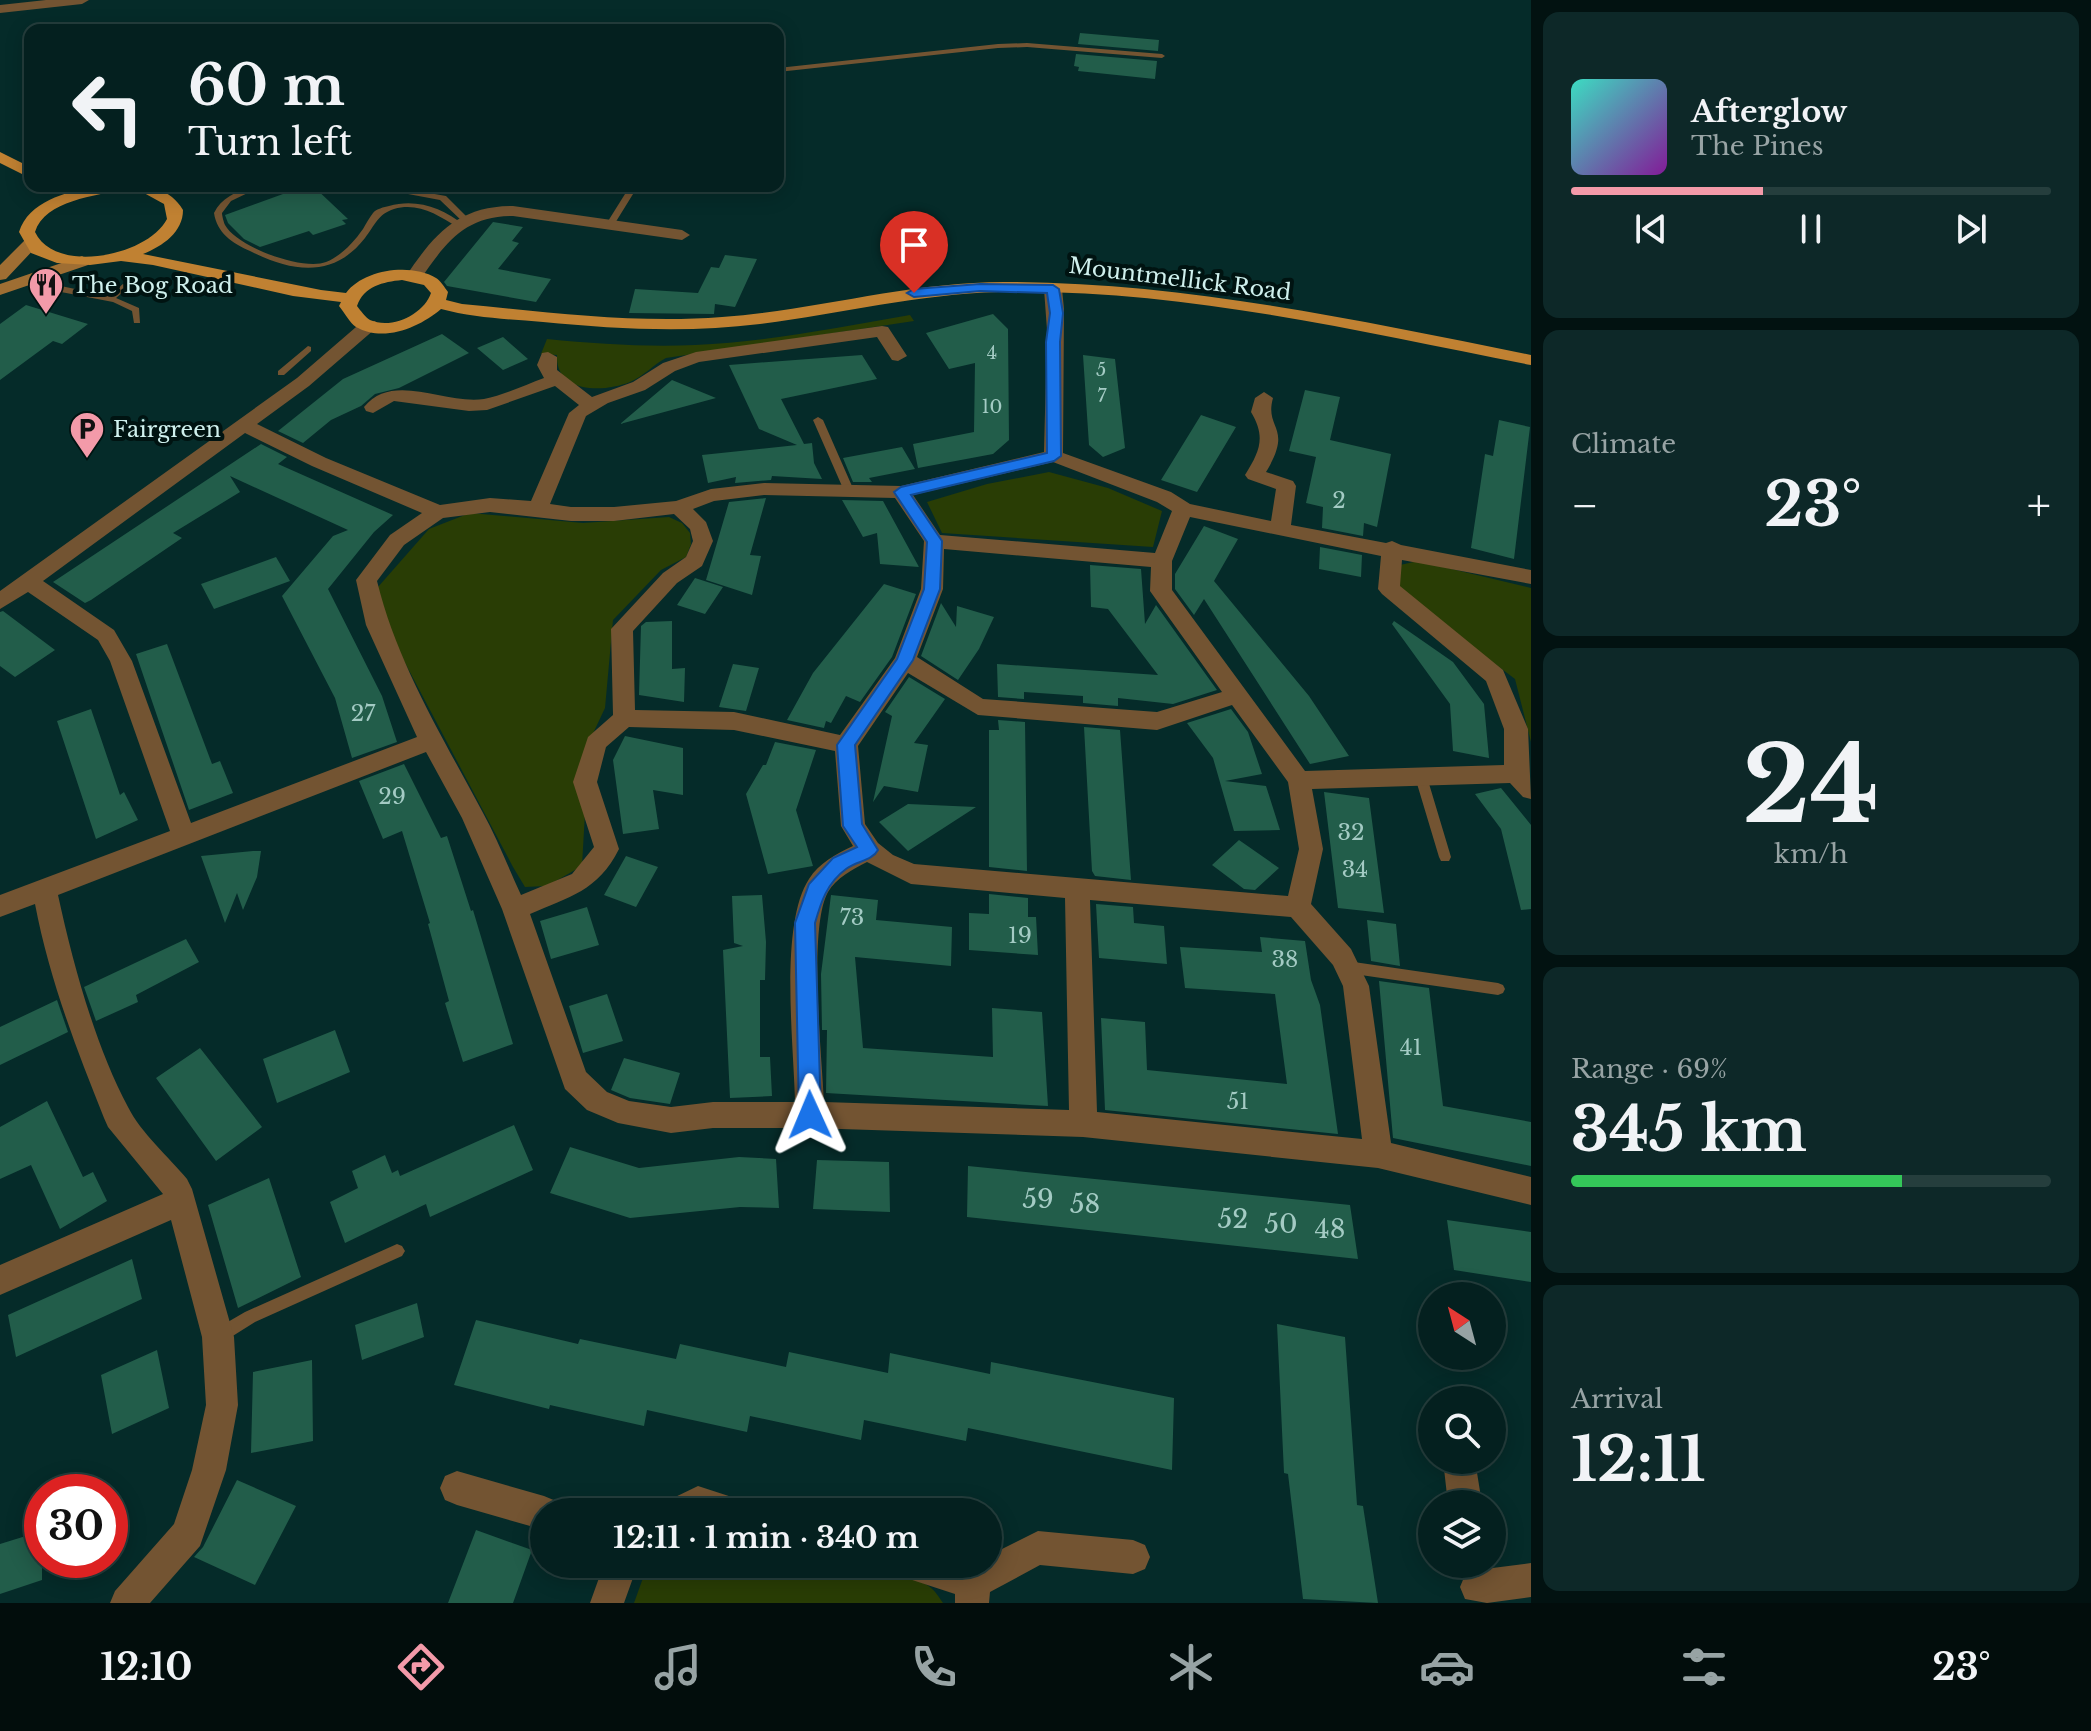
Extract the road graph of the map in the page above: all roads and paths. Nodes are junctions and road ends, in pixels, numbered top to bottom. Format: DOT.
graph roads {
  1 [pos="82,0"];
  2 [pos="0,9"];
  3 [pos="1162,56"];
  4 [pos="784,69"];
  5 [pos="0,157"];
  6 [pos="23,170"];
  7 [pos="39,192"];
  8 [pos="81,192"];
  9 [pos="157,192"];
  10 [pos="247,192"];
  11 [pos="410,192"];
  12 [pos="630,192"];
  13 [pos="51,205"];
  14 [pos="463,222"];
  15 [pos="174,223"];
  16 [pos="609,226"];
  17 [pos="682,235"];
  18 [pos="31,243"];
  19 [pos="119,256"];
  20 [pos="82,261"];
  21 [pos="206,273"];
  22 [pos="0,275"];
  23 [pos="414,276"];
  24 [pos="126,286"];
  25 [pos="61,289"];
  26 [pos="1053,289"];
  27 [pos="0,290"];
  28 [pos="350,298"];
  29 [pos="109,299"];
  30 [pos="439,303"];
  31 [pos="137,321"];
  32 [pos="369,325"];
  33 [pos="308,349"];
  34 [pos="898,356"];
  35 [pos="548,357"];
  36 [pos="1531,360"];
  37 [pos="281,373"];
  38 [pos="555,380"];
  39 [pos="1264,398"];
  40 [pos="591,405"];
  41 [pos="373,407"];
  42 [pos="818,420"];
  43 [pos="243,425"];
  44 [pos="1054,456"];
  45 [pos="901,492"];
  46 [pos="850,493"];
  47 [pos="679,507"];
  48 [pos="538,508"];
  49 [pos="1183,509"];
  50 [pos="438,512"];
  51 [pos="1280,529"];
  52 [pos="934,541"];
  53 [pos="1392,548"];
  54 [pos="1162,561"];
  55 [pos="1531,577"];
  56 [pos="29,582"];
  57 [pos="0,602"];
  58 [pos="905,660"];
  59 [pos="1235,696"];
  60 [pos="624,718"];
  61 [pos="431,741"];
  62 [pos="846,745"];
  63 [pos="1421,777"];
  64 [pos="1299,780"];
  65 [pos="1523,782"];
  66 [pos="183,833"];
  67 [pos="869,850"];
  68 [pos="1445,857"];
  69 [pos="44,888"];
  70 [pos="1077,889"];
  71 [pos="0,906"];
  72 [pos="1298,907"];
  73 [pos="515,909"];
  74 [pos="1347,967"];
  75 [pos="1498,989"];
  76 [pos="810,1115"];
  77 [pos="1083,1124"];
  78 [pos="1378,1154"];
  79 [pos="1531,1191"];
  80 [pos="180,1201"];
  81 [pos="397,1251"];
  82 [pos="0,1280"];
  83 [pos="218,1337"];
  84 [pos="457,1488"];
  85 [pos="530,1509"];
  86 [pos="1133,1557"];
  87 [pos="616,1578"];
  88 [pos="941,1578"];
  89 [pos="1531,1580"];
  90 [pos="1477,1585"];
  91 [pos="972,1593"];
  92 [pos="127,1603"];
  93 [pos="607,1603"];
  1 -- 2 [label="street"];
  3 -- 4 [label="lane"];
  5 -- 6 [label="main road"];
  7 -- 13 [label="main road"];
  8 -- 13 [label="main road"];
  9 -- 15 [label="main road"];
  10 -- 14 [label="lane"];
  11 -- 14 [label="lane"];
  12 -- 16 [label="lane"];
  13 -- 18 [label="main road"];
  14 -- 16 [label="street"];
  14 -- 23 [label="street"];
  15 -- 19 [label="main road"];
  15 -- 21 [label="main road"];
  16 -- 17 [label="street"];
  18 -- 20 [label="main road"];
  18 -- 22 [label="street"];
  19 -- 20 [label="main road"];
  19 -- 21 [label="main road"];
  20 -- 27 [label="street"];
  21 -- 28 [label="main road"];
  23 -- 28 [label="main road"];
  23 -- 30 [label="main road"];
  24 -- 29 [label="lane"];
  25 -- 29 [label="lane"];
  26 -- 30 [label="main road, Mountmellick Road"];
  26 -- 36 [label="main road, Mountmellick Road"];
  26 -- 44 [label="street"];
  28 -- 32 [label="main road"];
  29 -- 31 [label="lane"];
  30 -- 32 [label="main road"];
  32 -- 43 [label="street"];
  33 -- 37 [label="lane"];
  34 -- 40 [label="street"];
  35 -- 38 [label="street"];
  38 -- 40 [label="street"];
  38 -- 41 [label="street"];
  39 -- 51 [label="street"];
  40 -- 48 [label="street"];
  42 -- 46 [label="lane"];
  43 -- 50 [label="street"];
  43 -- 56 [label="street"];
  44 -- 45 [label="street"];
  44 -- 49 [label="street"];
  45 -- 46 [label="street"];
  45 -- 52 [label="street"];
  46 -- 47 [label="street"];
  47 -- 48 [label="street"];
  47 -- 60 [label="street"];
  48 -- 50 [label="street"];
  49 -- 51 [label="street"];
  49 -- 54 [label="street"];
  50 -- 61 [label="street"];
  51 -- 53 [label="street"];
  52 -- 54 [label="street"];
  52 -- 58 [label="street"];
  53 -- 55 [label="street"];
  53 -- 65 [label="street"];
  54 -- 59 [label="street"];
  56 -- 57 [label="street"];
  56 -- 66 [label="street"];
  58 -- 59 [label="street"];
  58 -- 62 [label="street"];
  59 -- 64 [label="street"];
  60 -- 62 [label="street"];
  60 -- 73 [label="street"];
  61 -- 66 [label="street"];
  61 -- 73 [label="street"];
  62 -- 67 [label="street"];
  63 -- 64 [label="street"];
  63 -- 65 [label="street"];
  63 -- 68 [label="lane"];
  64 -- 72 [label="street"];
  66 -- 69 [label="street"];
  67 -- 70 [label="street"];
  67 -- 76 [label="street"];
  69 -- 71 [label="street"];
  69 -- 80 [label="street"];
  70 -- 72 [label="street"];
  70 -- 77 [label="street"];
  72 -- 74 [label="street"];
  73 -- 76 [label="street"];
  74 -- 75 [label="lane"];
  74 -- 78 [label="street"];
  76 -- 77 [label="street"];
  77 -- 78 [label="street"];
  78 -- 79 [label="street"];
  80 -- 82 [label="street"];
  80 -- 83 [label="street"];
  81 -- 83 [label="lane"];
  83 -- 92 [label="street"];
  84 -- 85 [label="street"];
  86 -- 91 [label="street"];
  87 -- 93 [label="street"];
  88 -- 91 [label="street"];
  89 -- 90 [label="street"];
}
